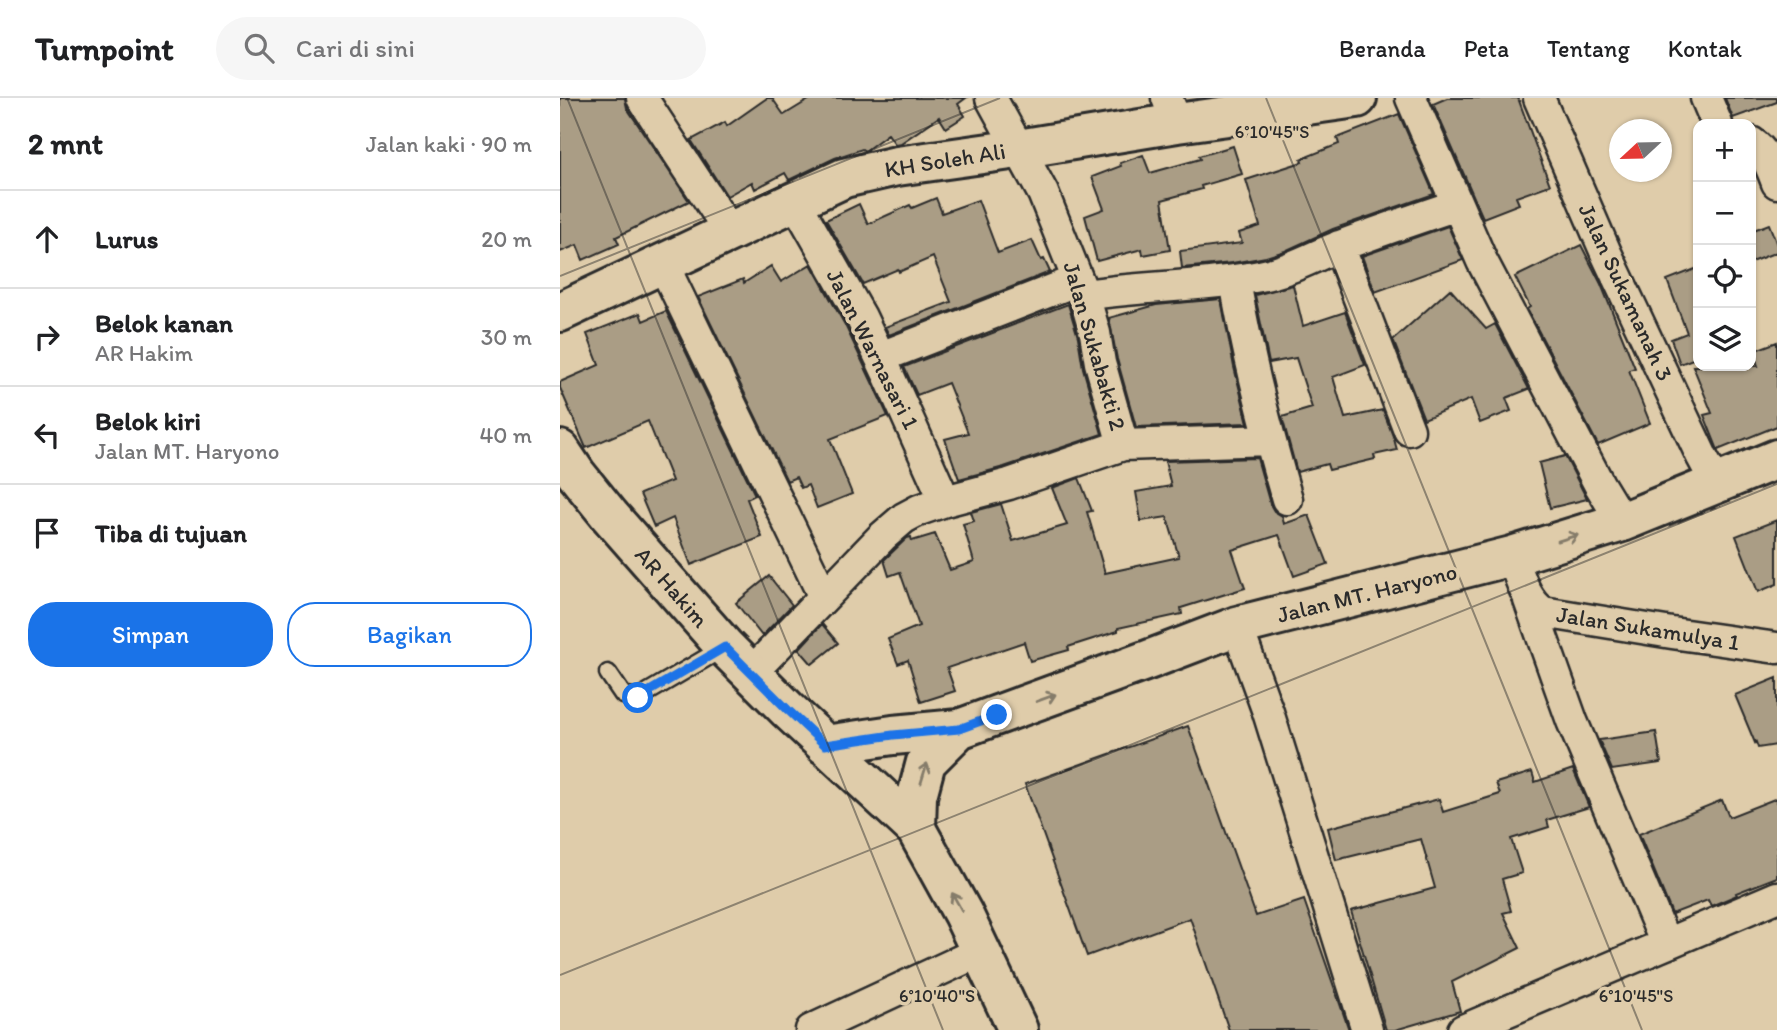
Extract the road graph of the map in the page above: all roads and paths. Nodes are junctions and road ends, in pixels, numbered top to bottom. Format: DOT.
graph roads {
  1 [pos="642,98"];
  2 [pos="991,98"];
  3 [pos="1355,98"];
  4 [pos="1411,98"];
  5 [pos="1539,98"];
  6 [pos="1706,98"];
  7 [pos="1172,111"];
  8 [pos="1715,119"];
  9 [pos="1756,145"];
  10 [pos="1018,149"];
  11 [pos="1777,183"];
  12 [pos="795,201"];
  13 [pos="1457,205"];
  14 [pos="730,232"];
  15 [pos="1339,246"];
  16 [pos="663,264"];
  17 [pos="1235,280"];
  18 [pos="1081,287"];
  19 [pos="560,312"];
  20 [pos="881,357"];
  21 [pos="1409,430"];
  22 [pos="1270,440"];
  23 [pos="1123,445"];
  24 [pos="560,450"];
  25 [pos="1777,459"];
  26 [pos="1717,485"];
  27 [pos="1287,499"];
  28 [pos="945,501"];
  29 [pos="1622,522"];
  30 [pos="1512,555"];
  31 [pos="824,597"];
  32 [pos="1529,600"];
  33 [pos="1237,626"];
  34 [pos="725,647"];
  35 [pos="1777,648"];
  36 [pos="608,673"];
  37 [pos="751,673"];
  38 [pos="959,729"];
  39 [pos="825,745"];
  40 [pos="916,829"];
  41 [pos="1777,897"];
  42 [pos="1666,944"];
  43 [pos="981,951"];
  44 [pos="811,1030"];
  45 [pos="1018,1030"];
  46 [pos="1367,1030"];
  47 [pos="1463,1030"];
  1 -- 14 [label="street"];
  2 -- 10 [label="street, Jalan Sukabakti 2"];
  3 -- 7 [label="street, KH Soleh Ali"];
  4 -- 13 [label="street"];
  5 -- 26 [label="street, Jalan Sukamanah 3"];
  6 -- 8 [label="street"];
  7 -- 10 [label="street, KH Soleh Ali"];
  9 -- 11 [label="street"];
  10 -- 12 [label="street, KH Soleh Ali"];
  10 -- 18 [label="street, Jalan Sukabakti 2"];
  12 -- 14 [label="street, KH Soleh Ali"];
  12 -- 20 [label="street, Jalan Warnasari 1"];
  13 -- 15 [label="street"];
  13 -- 29 [label="street"];
  14 -- 16 [label="street, KH Soleh Ali"];
  15 -- 17 [label="street"];
  15 -- 21 [label="street"];
  16 -- 19 [label="street, KH Soleh Ali"];
  16 -- 31 [label="street"];
  17 -- 18 [label="street"];
  17 -- 22 [label="street"];
  18 -- 20 [label="street"];
  18 -- 23 [label="street, Jalan Sukabakti 2"];
  20 -- 28 [label="street, Jalan Warnasari 1"];
  22 -- 23 [label="street"];
  22 -- 27 [label="street"];
  23 -- 28 [label="street"];
  24 -- 34 [label="street, AR Hakim"];
  25 -- 26 [label="street, Jalan MT. Haryono"];
  26 -- 29 [label="street, Jalan MT. Haryono"];
  28 -- 31 [label="street"];
  30 -- 29 [label="street, Jalan MT. Haryono, one-way"];
  30 -- 32 [label="street, Jalan Sukamulya 1"];
  30 -- 33 [label="street, Jalan MT. Haryono"];
  31 -- 37 [label="street"];
  32 -- 35 [label="street, Jalan Sukamulya 1"];
  32 -- 42 [label="street"];
  38 -- 33 [label="street, Jalan MT. Haryono, one-way"];
  33 -- 46 [label="street"];
  34 -- 36 [label="lane"];
  34 -- 37 [label="street, AR Hakim"];
  37 -- 39 [label="street, AR Hakim"];
  38 -- 39 [label="street, Jalan MT. Haryono"];
  40 -- 38 [label="street, Jalan MT. Haryono, one-way"];
  39 -- 40 [label="street, AR Hakim"];
  43 -- 40 [label="street, one-way"];
  41 -- 42 [label="street"];
  42 -- 47 [label="street"];
  43 -- 44 [label="street"];
  43 -- 45 [label="street"];
}
